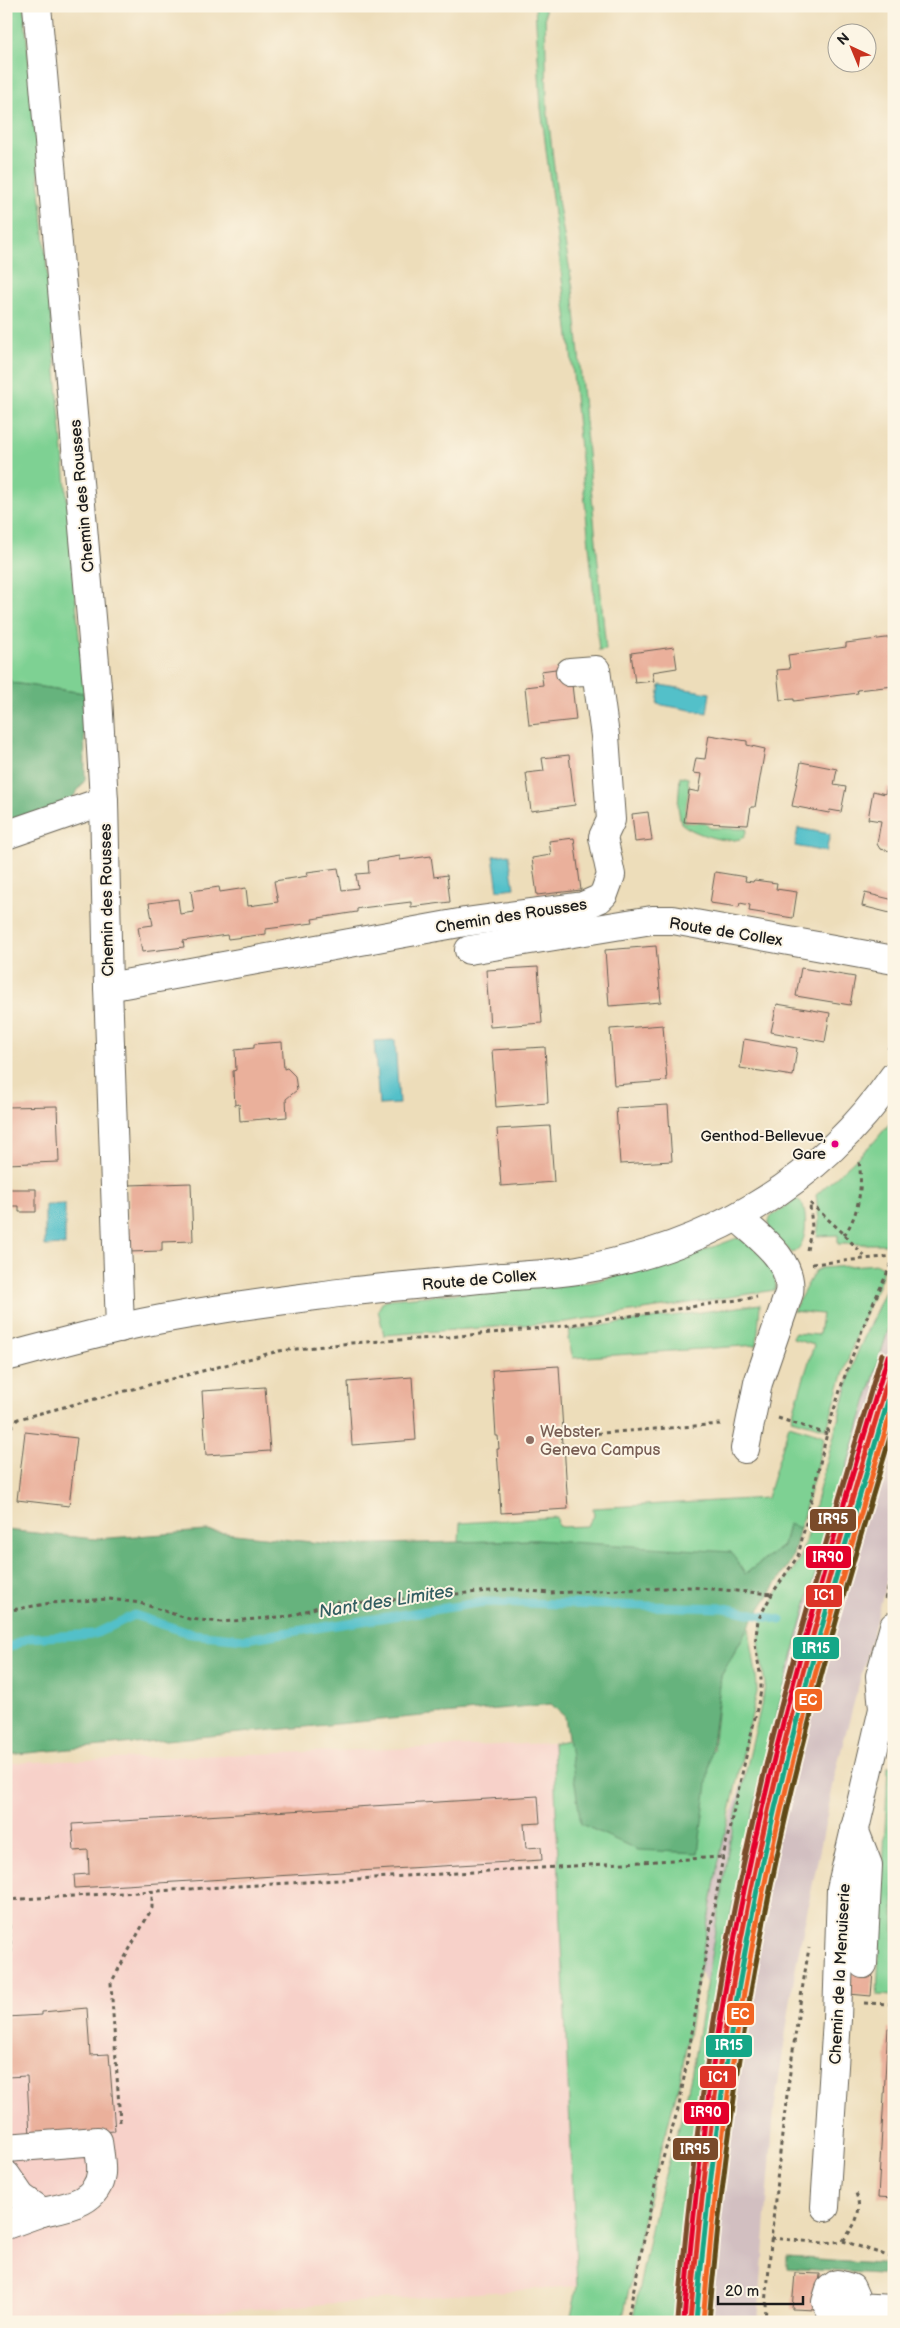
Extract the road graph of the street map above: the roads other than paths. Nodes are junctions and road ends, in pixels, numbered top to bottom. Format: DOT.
graph roads {
  1 [pos="37,6"];
  2 [pos="570,672"];
  3 [pos="104,801"];
  4 [pos="6,836"];
  5 [pos="469,950"];
  6 [pos="894,960"];
  7 [pos="108,987"];
  8 [pos="894,1076"];
  9 [pos="738,1217"];
  10 [pos="120,1328"];
  11 [pos="6,1357"];
  12 [pos="745,1449"];
  13 [pos="894,1626"];
  14 [pos="854,1829"];
  15 [pos="863,1964"];
  16 [pos="6,2148"];
  17 [pos="6,2175"];
  18 [pos="825,2208"];
  19 [pos="42,2212"];
  20 [pos="6,2225"];
  21 [pos="854,2307"];
  22 [pos="894,2309"];
  1 -- 3 [label="street, Chemin des Rousses"];
  2 -- 7 [label="street, Chemin des Rousses"];
  3 -- 4 [label="street"];
  3 -- 7 [label="street, Chemin des Rousses"];
  5 -- 6 [label="street, Route de Collex"];
  7 -- 10 [label="street, Chemin des Rousses"];
  8 -- 9 [label="street, Route de Collex"];
  9 -- 10 [label="street, Route de Collex"];
  9 -- 12 [label="street"];
  10 -- 11 [label="street, Route de Collex"];
  13 -- 14 [label="street, Chemin de la Menuiserie"];
  14 -- 15 [label="street"];
  14 -- 18 [label="street, Chemin de la Menuiserie"];
  16 -- 19 [label="street"];
  17 -- 19 [label="street"];
  19 -- 20 [label="street"];
  21 -- 22 [label="street"];
}
